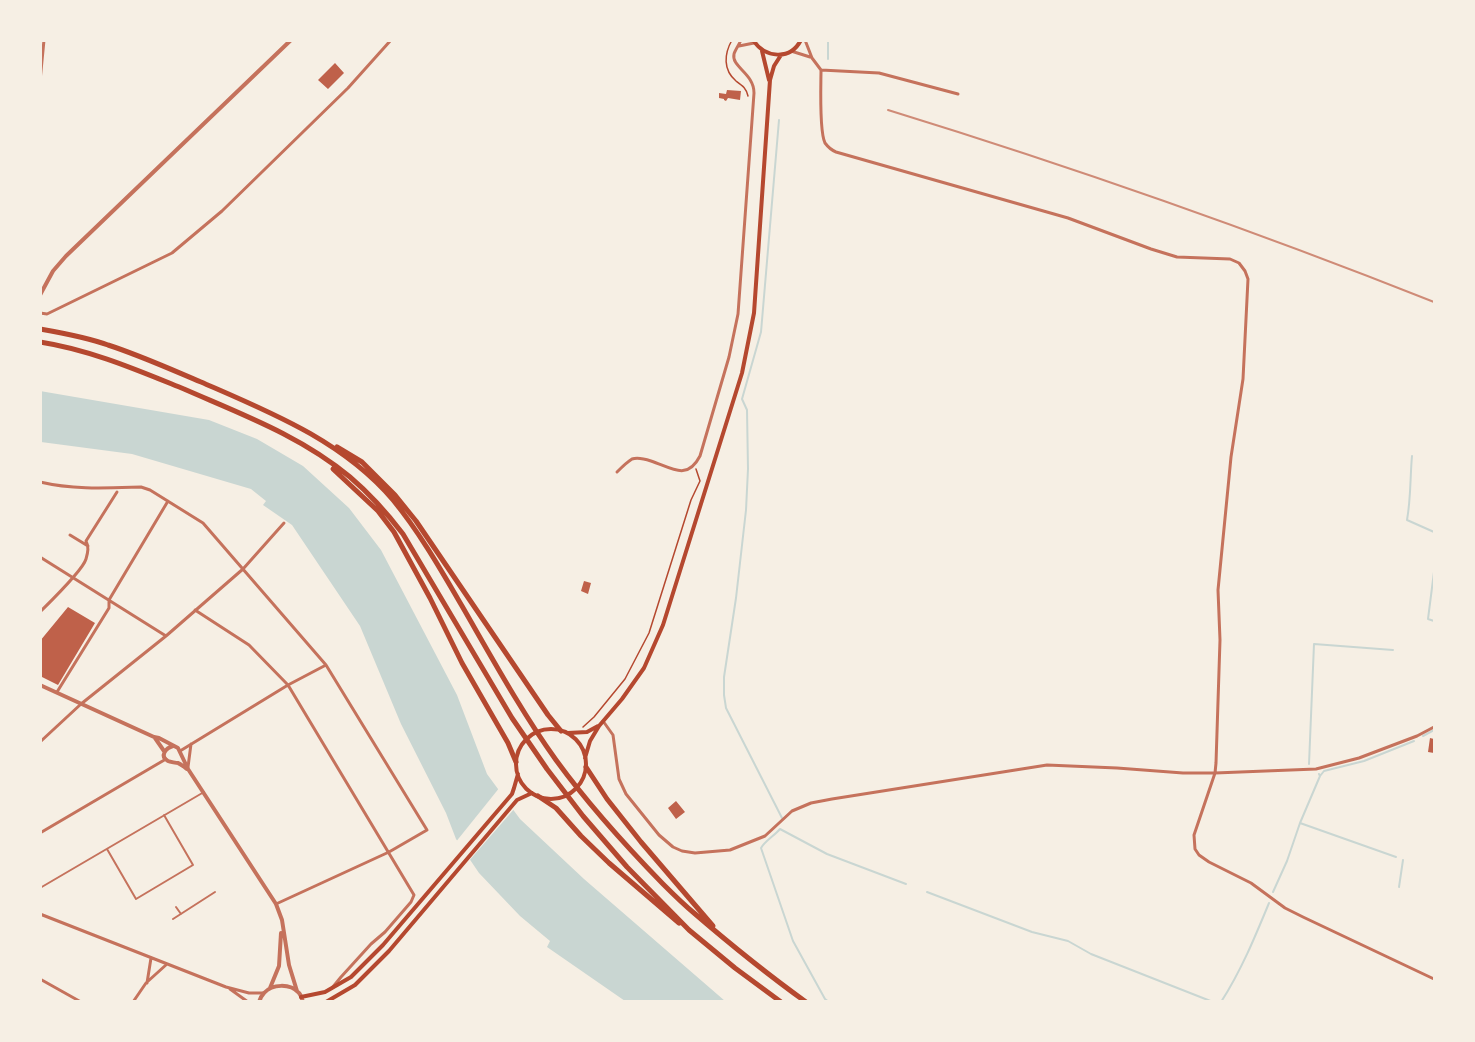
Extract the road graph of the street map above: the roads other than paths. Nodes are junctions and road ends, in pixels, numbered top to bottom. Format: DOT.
graph roads {
  1 [pos="44,40"];
  2 [pos="291,40"];
  3 [pos="391,40"];
  4 [pos="741,40"];
  5 [pos="803,40"];
  6 [pos="753,42"];
  7 [pos="737,47"];
  8 [pos="762,51"];
  9 [pos="791,51"];
  10 [pos="781,55"];
  11 [pos="812,58"];
  12 [pos="821,70"];
  13 [pos="770,80"];
  14 [pos="40,81"];
  15 [pos="958,94"];
  16 [pos="40,295"];
  17 [pos="40,313"];
  18 [pos="40,329"];
  19 [pos="40,342"];
  20 [pos="310,432"];
  21 [pos="312,450"];
  22 [pos="617,472"];
  23 [pos="40,482"];
  24 [pos="117,492"];
  25 [pos="168,501"];
  26 [pos="284,523"];
  27 [pos="70,535"];
  28 [pos="89,547"];
  29 [pos="40,557"];
  30 [pos="243,569"];
  31 [pos="73,577"];
  32 [pos="109,600"];
  33 [pos="195,610"];
  34 [pos="40,612"];
  35 [pos="166,636"];
  36 [pos="326,665"];
  37 [pos="40,685"];
  38 [pos="288,685"];
  39 [pos="57,692"];
  40 [pos="81,704"];
  41 [pos="603,721"];
  42 [pos="599,726"];
  43 [pos="1434,727"];
  44 [pos="561,731"];
  45 [pos="567,733"];
  46 [pos="154,737"];
  47 [pos="40,742"];
  48 [pos="191,743"];
  49 [pos="174,746"];
  50 [pos="164,752"];
  51 [pos="180,752"];
  52 [pos="585,758"];
  53 [pos="166,759"];
  54 [pos="176,762"];
  55 [pos="516,762"];
  56 [pos="586,767"];
  57 [pos="188,769"];
  58 [pos="1215,773"];
  59 [pos="518,774"];
  60 [pos="204,792"];
  61 [pos="535,794"];
  62 [pos="164,815"];
  63 [pos="40,833"];
  64 [pos="107,849"];
  65 [pos="388,852"];
  66 [pos="162,883"];
  67 [pos="40,888"];
  68 [pos="165,888"];
  69 [pos="215,892"];
  70 [pos="276,904"];
  71 [pos="176,907"];
  72 [pos="40,914"];
  73 [pos="180,914"];
  74 [pos="172,919"];
  75 [pos="282,920"];
  76 [pos="689,930"];
  77 [pos="724,938"];
  78 [pos="151,958"];
  79 [pos="167,964"];
  80 [pos="40,979"];
  81 [pos="1434,979"];
  82 [pos="147,983"];
  83 [pos="226,987"];
  84 [pos="270,988"];
  85 [pos="332,988"];
  86 [pos="297,991"];
  87 [pos="264,993"];
  88 [pos="302,1000"];
  89 [pos="81,1002"];
  90 [pos="133,1002"];
  91 [pos="248,1002"];
  92 [pos="259,1002"];
  93 [pos="326,1002"];
  94 [pos="781,1002"];
  95 [pos="806,1002"];
  1 -- 14 [label="street"];
  2 -- 16 [label="street"];
  3 -- 17 [label="street"];
  4 -- 7 [label="street"];
  5 -- 9 [label="main road"];
  5 -- 11 [label="street"];
  6 -- 7 [label="street"];
  6 -- 8 [label="main road"];
  7 -- 22 [label="street"];
  8 -- 10 [label="main road"];
  8 -- 13 [label="main road"];
  9 -- 10 [label="main road"];
  9 -- 11 [label="street"];
  10 -- 13 [label="main road"];
  11 -- 12 [label="street"];
  12 -- 15 [label="street"];
  12 -- 58 [label="street"];
  13 -- 41 [label="main road"];
  18 -- 20 [label="highway"];
  19 -- 21 [label="highway"];
  20 -- 44 [label="highway"];
  20 -- 77 [label="highway"];
  21 -- 55 [label="highway"];
  21 -- 76 [label="highway"];
  23 -- 25 [label="street"];
  24 -- 28 [label="street"];
  25 -- 30 [label="street"];
  25 -- 32 [label="street"];
  26 -- 30 [label="street"];
  27 -- 28 [label="street"];
  28 -- 31 [label="street"];
  29 -- 31 [label="street"];
  30 -- 33 [label="street"];
  30 -- 36 [label="street"];
  31 -- 32 [label="street"];
  31 -- 34 [label="street"];
  32 -- 35 [label="street"];
  32 -- 39 [label="street"];
  33 -- 35 [label="street"];
  33 -- 38 [label="street"];
  35 -- 40 [label="street"];
  36 -- 38 [label="street"];
  36 -- 65 [label="street"];
  37 -- 39 [label="street"];
  38 -- 48 [label="street"];
  38 -- 65 [label="street"];
  39 -- 40 [label="street"];
  40 -- 46 [label="street"];
  40 -- 47 [label="street"];
  41 -- 42 [label="main road"];
  41 -- 58 [label="street"];
  42 -- 45 [label="main road"];
  42 -- 52 [label="main road"];
  43 -- 58 [label="street"];
  44 -- 45 [label="main road"];
  44 -- 55 [label="main road"];
  45 -- 52 [label="main road"];
  46 -- 49 [label="street"];
  46 -- 50 [label="street"];
  48 -- 51 [label="street"];
  48 -- 57 [label="street"];
  49 -- 50 [label="street"];
  49 -- 51 [label="street"];
  50 -- 53 [label="street"];
  51 -- 54 [label="street"];
  51 -- 57 [label="street"];
  52 -- 56 [label="main road"];
  53 -- 54 [label="street"];
  53 -- 63 [label="street"];
  54 -- 57 [label="street"];
  55 -- 59 [label="main road"];
  56 -- 61 [label="main road"];
  56 -- 77 [label="highway"];
  57 -- 60 [label="street"];
  58 -- 81 [label="street"];
  59 -- 61 [label="main road"];
  59 -- 85 [label="main road"];
  60 -- 62 [label="street"];
  60 -- 70 [label="street"];
  61 -- 76 [label="highway"];
  61 -- 93 [label="main road"];
  62 -- 64 [label="street"];
  62 -- 66 [label="street"];
  64 -- 66 [label="street"];
  64 -- 67 [label="street"];
  65 -- 70 [label="street"];
  65 -- 85 [label="street"];
  66 -- 68 [label="street"];
  69 -- 73 [label="street"];
  70 -- 75 [label="street"];
  71 -- 73 [label="street"];
  72 -- 78 [label="street"];
  73 -- 74 [label="street"];
  75 -- 84 [label="street"];
  75 -- 86 [label="street"];
  76 -- 94 [label="highway"];
  77 -- 95 [label="highway"];
  78 -- 79 [label="street"];
  78 -- 82 [label="street"];
  79 -- 82 [label="street"];
  79 -- 83 [label="street"];
  80 -- 89 [label="street"];
  82 -- 90 [label="street"];
  83 -- 87 [label="street"];
  83 -- 91 [label="street"];
  84 -- 86 [label="street"];
  84 -- 87 [label="street"];
  85 -- 88 [label="main road"];
  86 -- 88 [label="street"];
  87 -- 92 [label="street"];
}
